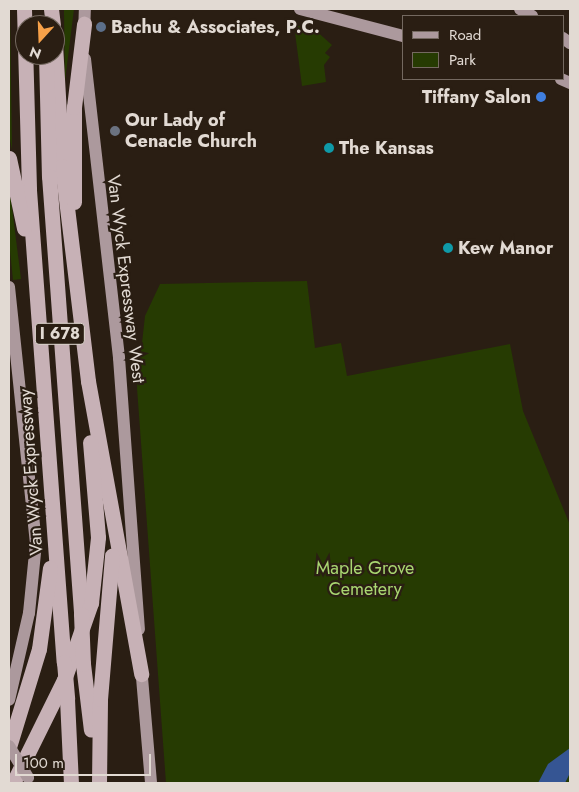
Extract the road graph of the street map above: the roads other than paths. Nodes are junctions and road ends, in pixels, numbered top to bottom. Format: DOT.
graph roads {
  1 [pos="24,9"];
  2 [pos="300,9"];
  3 [pos="84,16"];
  4 [pos="402,36"];
  5 [pos="46,65"];
  6 [pos="56,65"];
  7 [pos="9,158"];
  8 [pos="75,256"];
  9 [pos="9,287"];
  10 [pos="37,292"];
  11 [pos="88,381"];
  12 [pos="107,491"];
  13 [pos="54,516"];
  14 [pos="141,674"];
  15 [pos="9,700"];
  16 [pos="9,746"];
  17 [pos="30,781"];
  18 [pos="13,783"];
  19 [pos="71,783"];
  20 [pos="99,783"];
  21 [pos="151,783"];
  1 -- 10 [label="highway, Van Wyck Expressway / I 678"];
  2 -- 4 [label="main road"];
  3 -- 8 [label="highway"];
  3 -- 14 [label="main road, Van Wyck Expressway West"];
  5 -- 20 [label="highway, I 678, bridge"];
  6 -- 8 [label="highway"];
  7 -- 10 [label="highway"];
  8 -- 11 [label="highway"];
  9 -- 15 [label="main road"];
  10 -- 13 [label="highway, Van Wyck Expressway / I 678"];
  11 -- 12 [label="highway"];
  11 -- 18 [label="highway"];
  12 -- 14 [label="highway"];
  12 -- 20 [label="highway"];
  13 -- 16 [label="highway"];
  13 -- 19 [label="highway, Van Wyck Expressway / I 678, bridge"];
  14 -- 21 [label="main road"];
  16 -- 17 [label="main road, bridge"];
}
